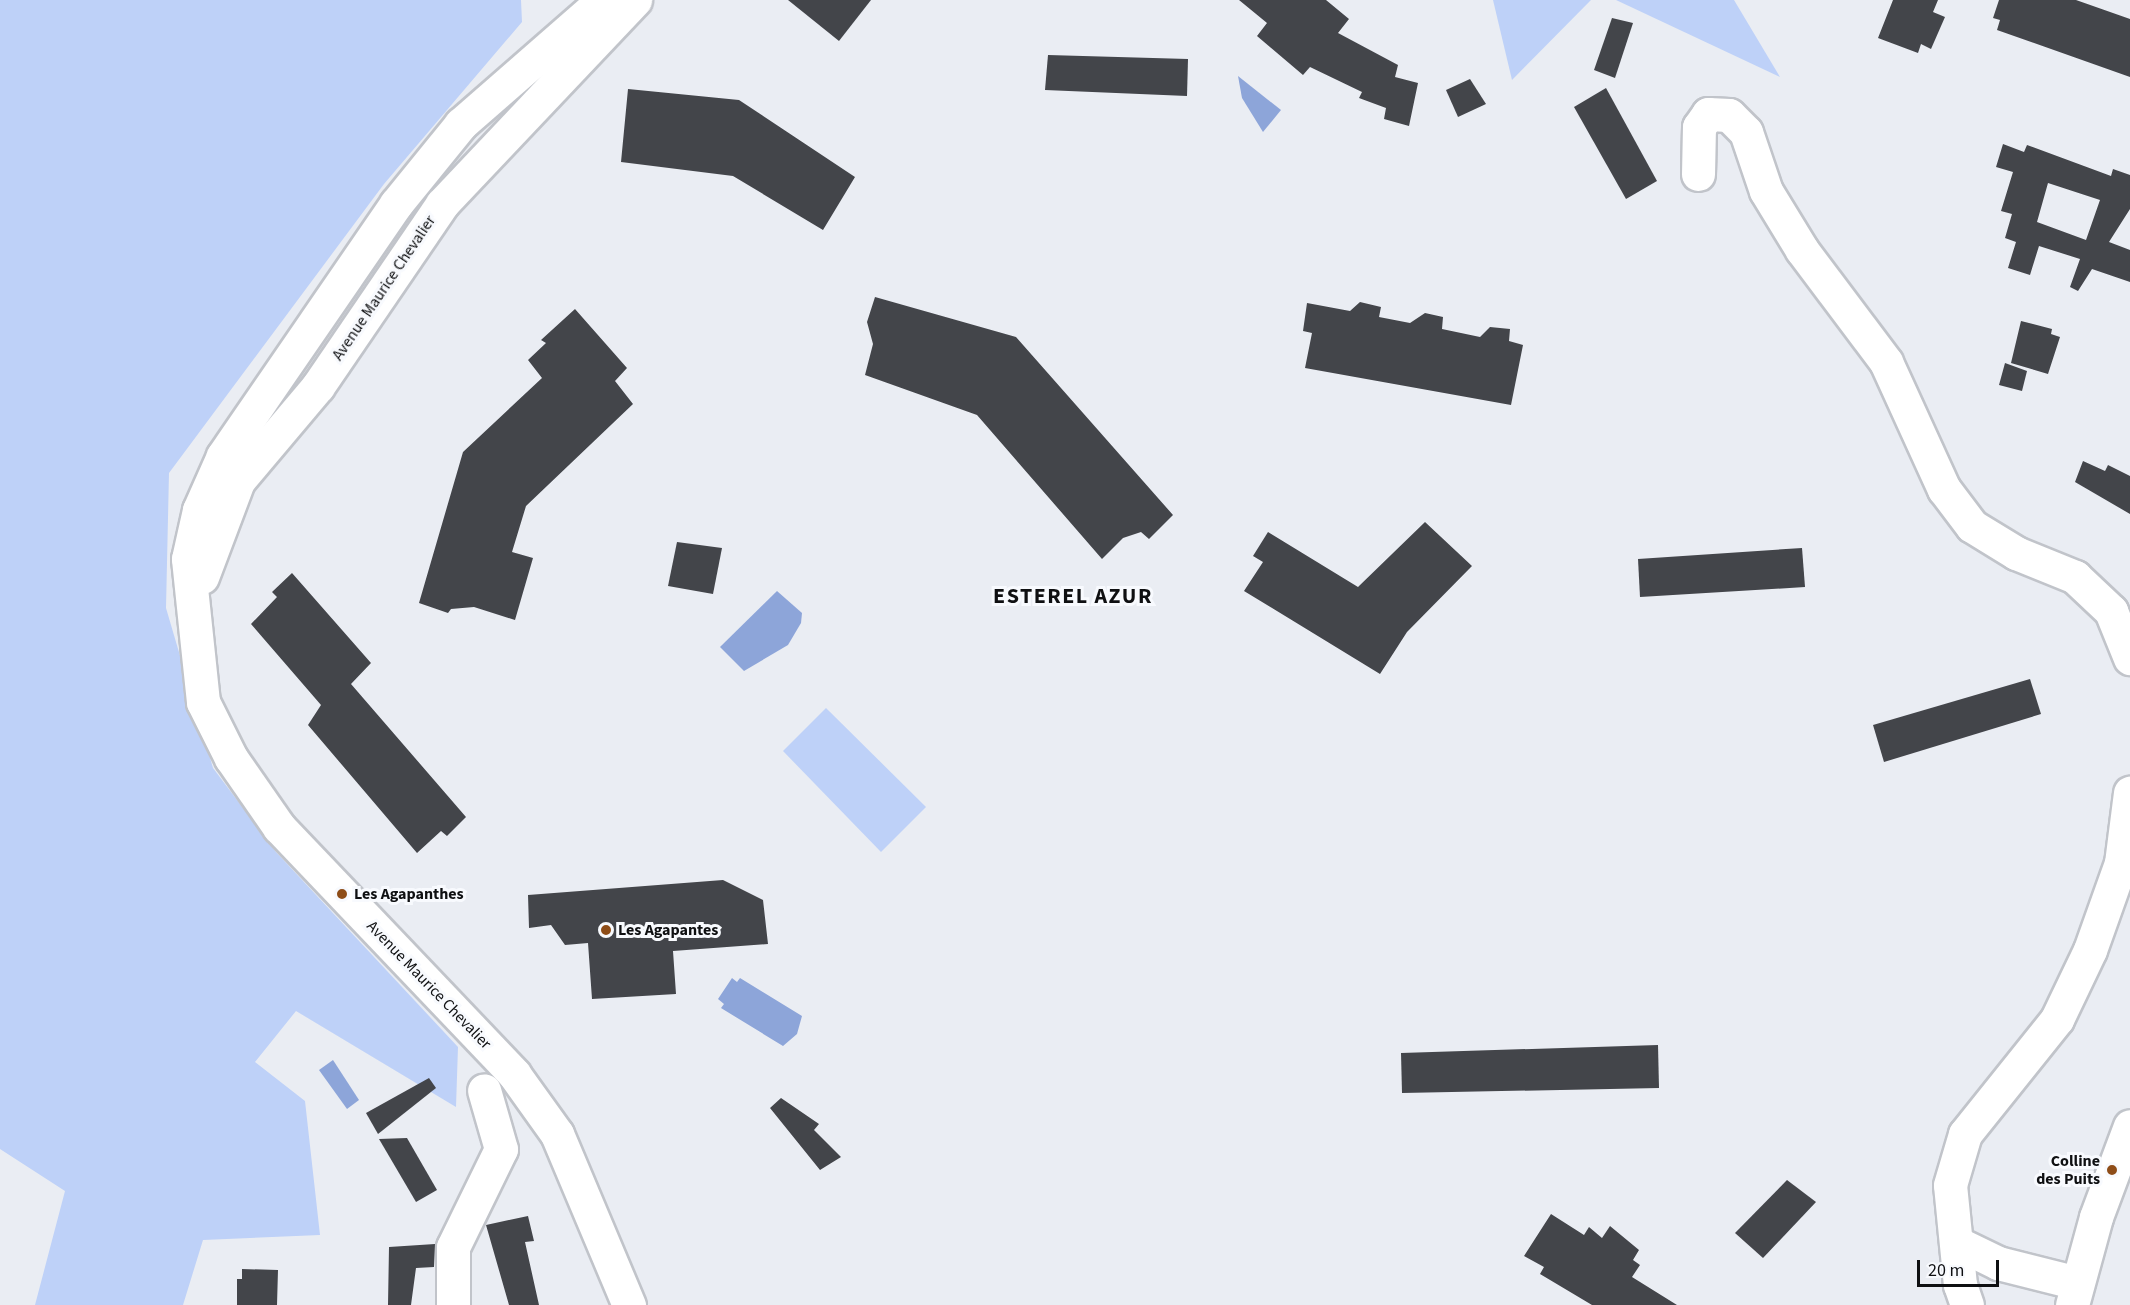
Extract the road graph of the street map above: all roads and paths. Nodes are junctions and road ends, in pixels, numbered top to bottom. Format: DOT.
graph roads {
  1 [pos="603,0"];
  2 [pos="635,0"];
  3 [pos="1698,174"];
  4 [pos="190,613"];
  5 [pos="2130,658"];
  6 [pos="2130,793"];
  7 [pos="484,1090"];
  8 [pos="2130,1102"];
  9 [pos="2126,1135"];
  10 [pos="1957,1243"];
  11 [pos="2075,1294"];
  12 [pos="453,1305"];
  13 [pos="629,1305"];
  14 [pos="1967,1305"];
  1 -- 4 [label="street, Avenue Maurice Chevalier"];
  2 -- 4 [label="street, Avenue Maurice Chevalier"];
  3 -- 5 [label="street"];
  4 -- 13 [label="street, Avenue Maurice Chevalier"];
  6 -- 10 [label="street"];
  7 -- 12 [label="street"];
  8 -- 9 [label="street"];
  9 -- 11 [label="street"];
  10 -- 11 [label="street"];
  10 -- 14 [label="street"];
}
